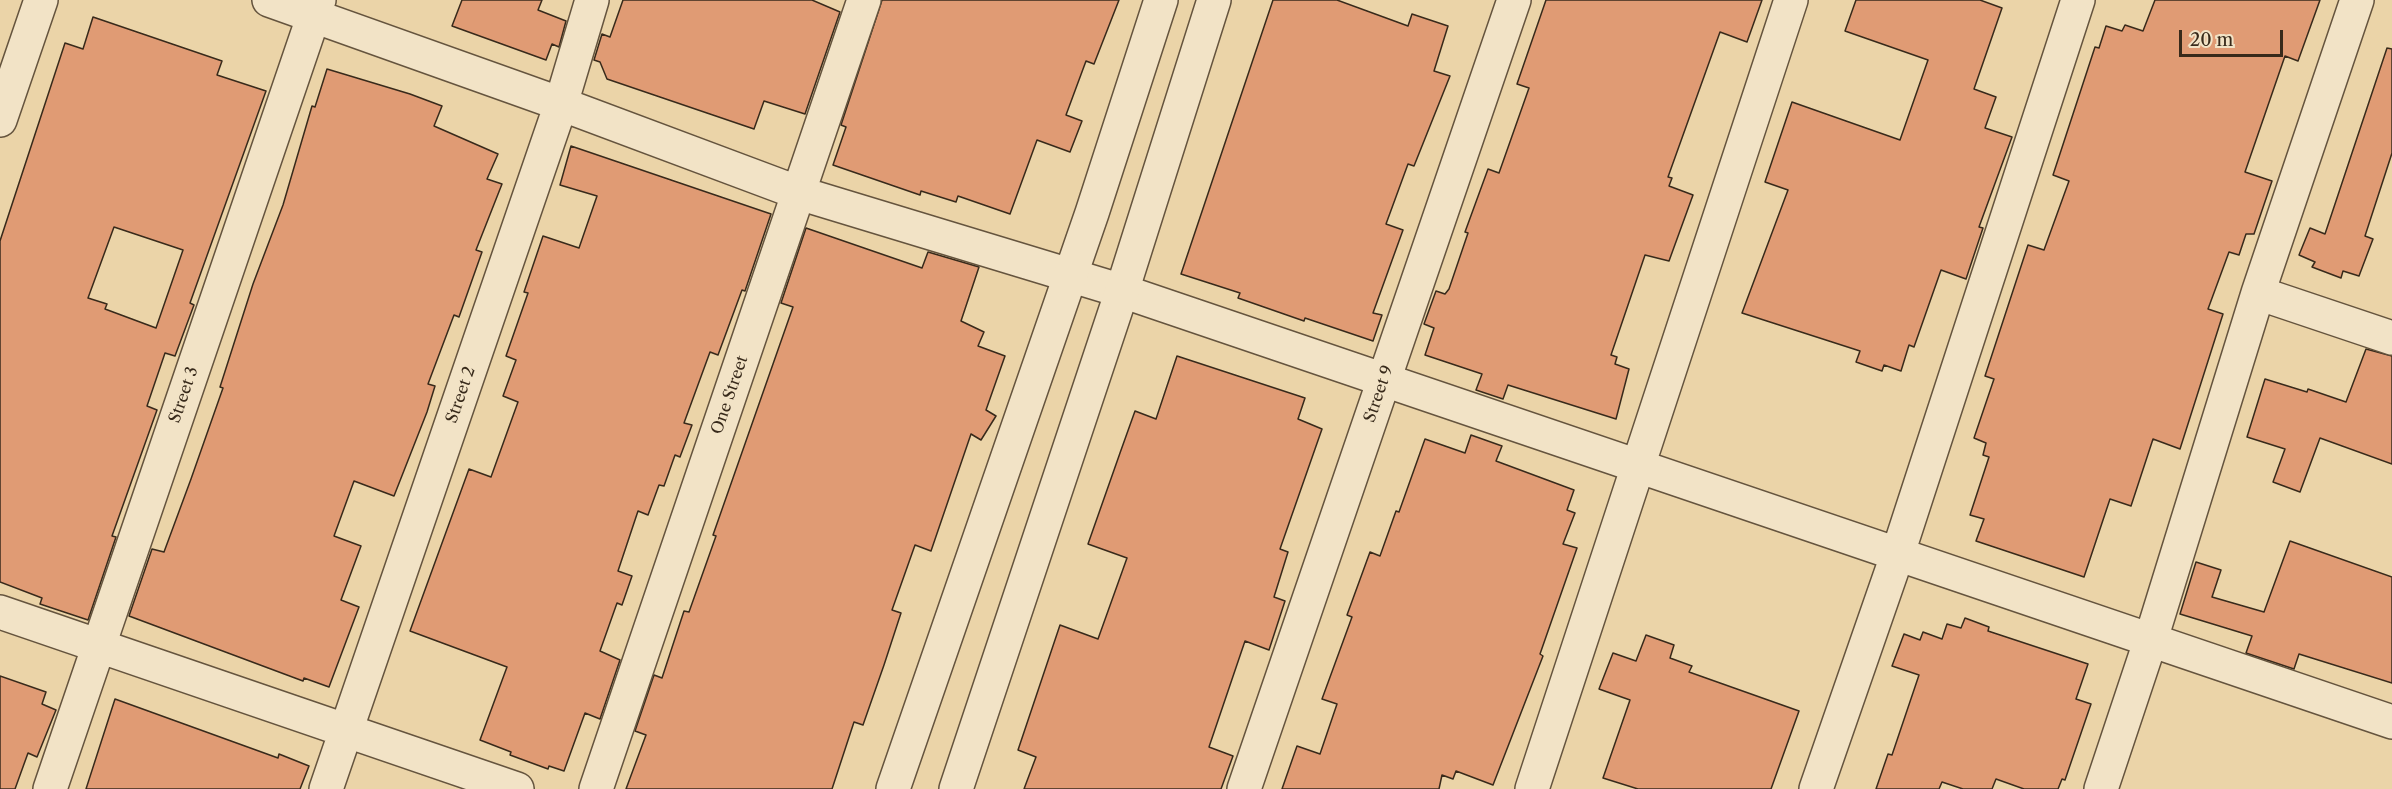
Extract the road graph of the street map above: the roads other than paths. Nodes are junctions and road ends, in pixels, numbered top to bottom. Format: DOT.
graph roads {
  1 [pos="41,0"];
  2 [pos="270,0"];
  3 [pos="592,0"];
  4 [pos="864,0"];
  5 [pos="1161,0"];
  6 [pos="1214,0"];
  7 [pos="1514,0"];
  8 [pos="1791,0"];
  9 [pos="2078,0"];
  10 [pos="2357,0"];
  11 [pos="316,7"];
  12 [pos="561,104"];
  13 [pos="0,120"];
  14 [pos="799,193"];
  15 [pos="1070,277"];
  16 [pos="1122,291"];
  17 [pos="2258,293"];
  18 [pos="2392,338"];
  19 [pos="1384,381"];
  20 [pos="1638,465"];
  21 [pos="1898,553"];
  22 [pos="0,612"];
  23 [pos="2151,639"];
  24 [pos="99,646"];
  25 [pos="2392,722"];
  26 [pos="346,730"];
  27 [pos="50,789"];
  28 [pos="326,789"];
  29 [pos="517,789"];
  30 [pos="597,789"];
  31 [pos="893,789"];
  32 [pos="956,789"];
  33 [pos="1244,789"];
  34 [pos="1532,789"];
  35 [pos="1816,789"];
  36 [pos="2101,789"];
  1 -- 13 [label="street"];
  2 -- 11 [label="street"];
  3 -- 12 [label="street, Street 2"];
  4 -- 14 [label="street, One Street"];
  5 -- 15 [label="street"];
  6 -- 16 [label="street"];
  7 -- 19 [label="street, Street 9"];
  8 -- 20 [label="street"];
  9 -- 21 [label="street"];
  10 -- 17 [label="street"];
  11 -- 12 [label="street"];
  11 -- 24 [label="street, Street 3"];
  12 -- 14 [label="street"];
  12 -- 26 [label="street, Street 2"];
  14 -- 15 [label="street"];
  14 -- 30 [label="street, One Street"];
  15 -- 16 [label="street"];
  15 -- 31 [label="street"];
  16 -- 19 [label="street"];
  16 -- 32 [label="street"];
  17 -- 18 [label="street"];
  17 -- 23 [label="street"];
  19 -- 20 [label="street"];
  19 -- 33 [label="street, Street 9"];
  20 -- 21 [label="street"];
  20 -- 34 [label="street"];
  21 -- 23 [label="street"];
  21 -- 35 [label="street"];
  22 -- 24 [label="street"];
  23 -- 25 [label="street"];
  23 -- 36 [label="street"];
  24 -- 26 [label="street"];
  24 -- 27 [label="street, Street 3"];
  26 -- 28 [label="street, Street 2"];
  26 -- 29 [label="street"];
}
